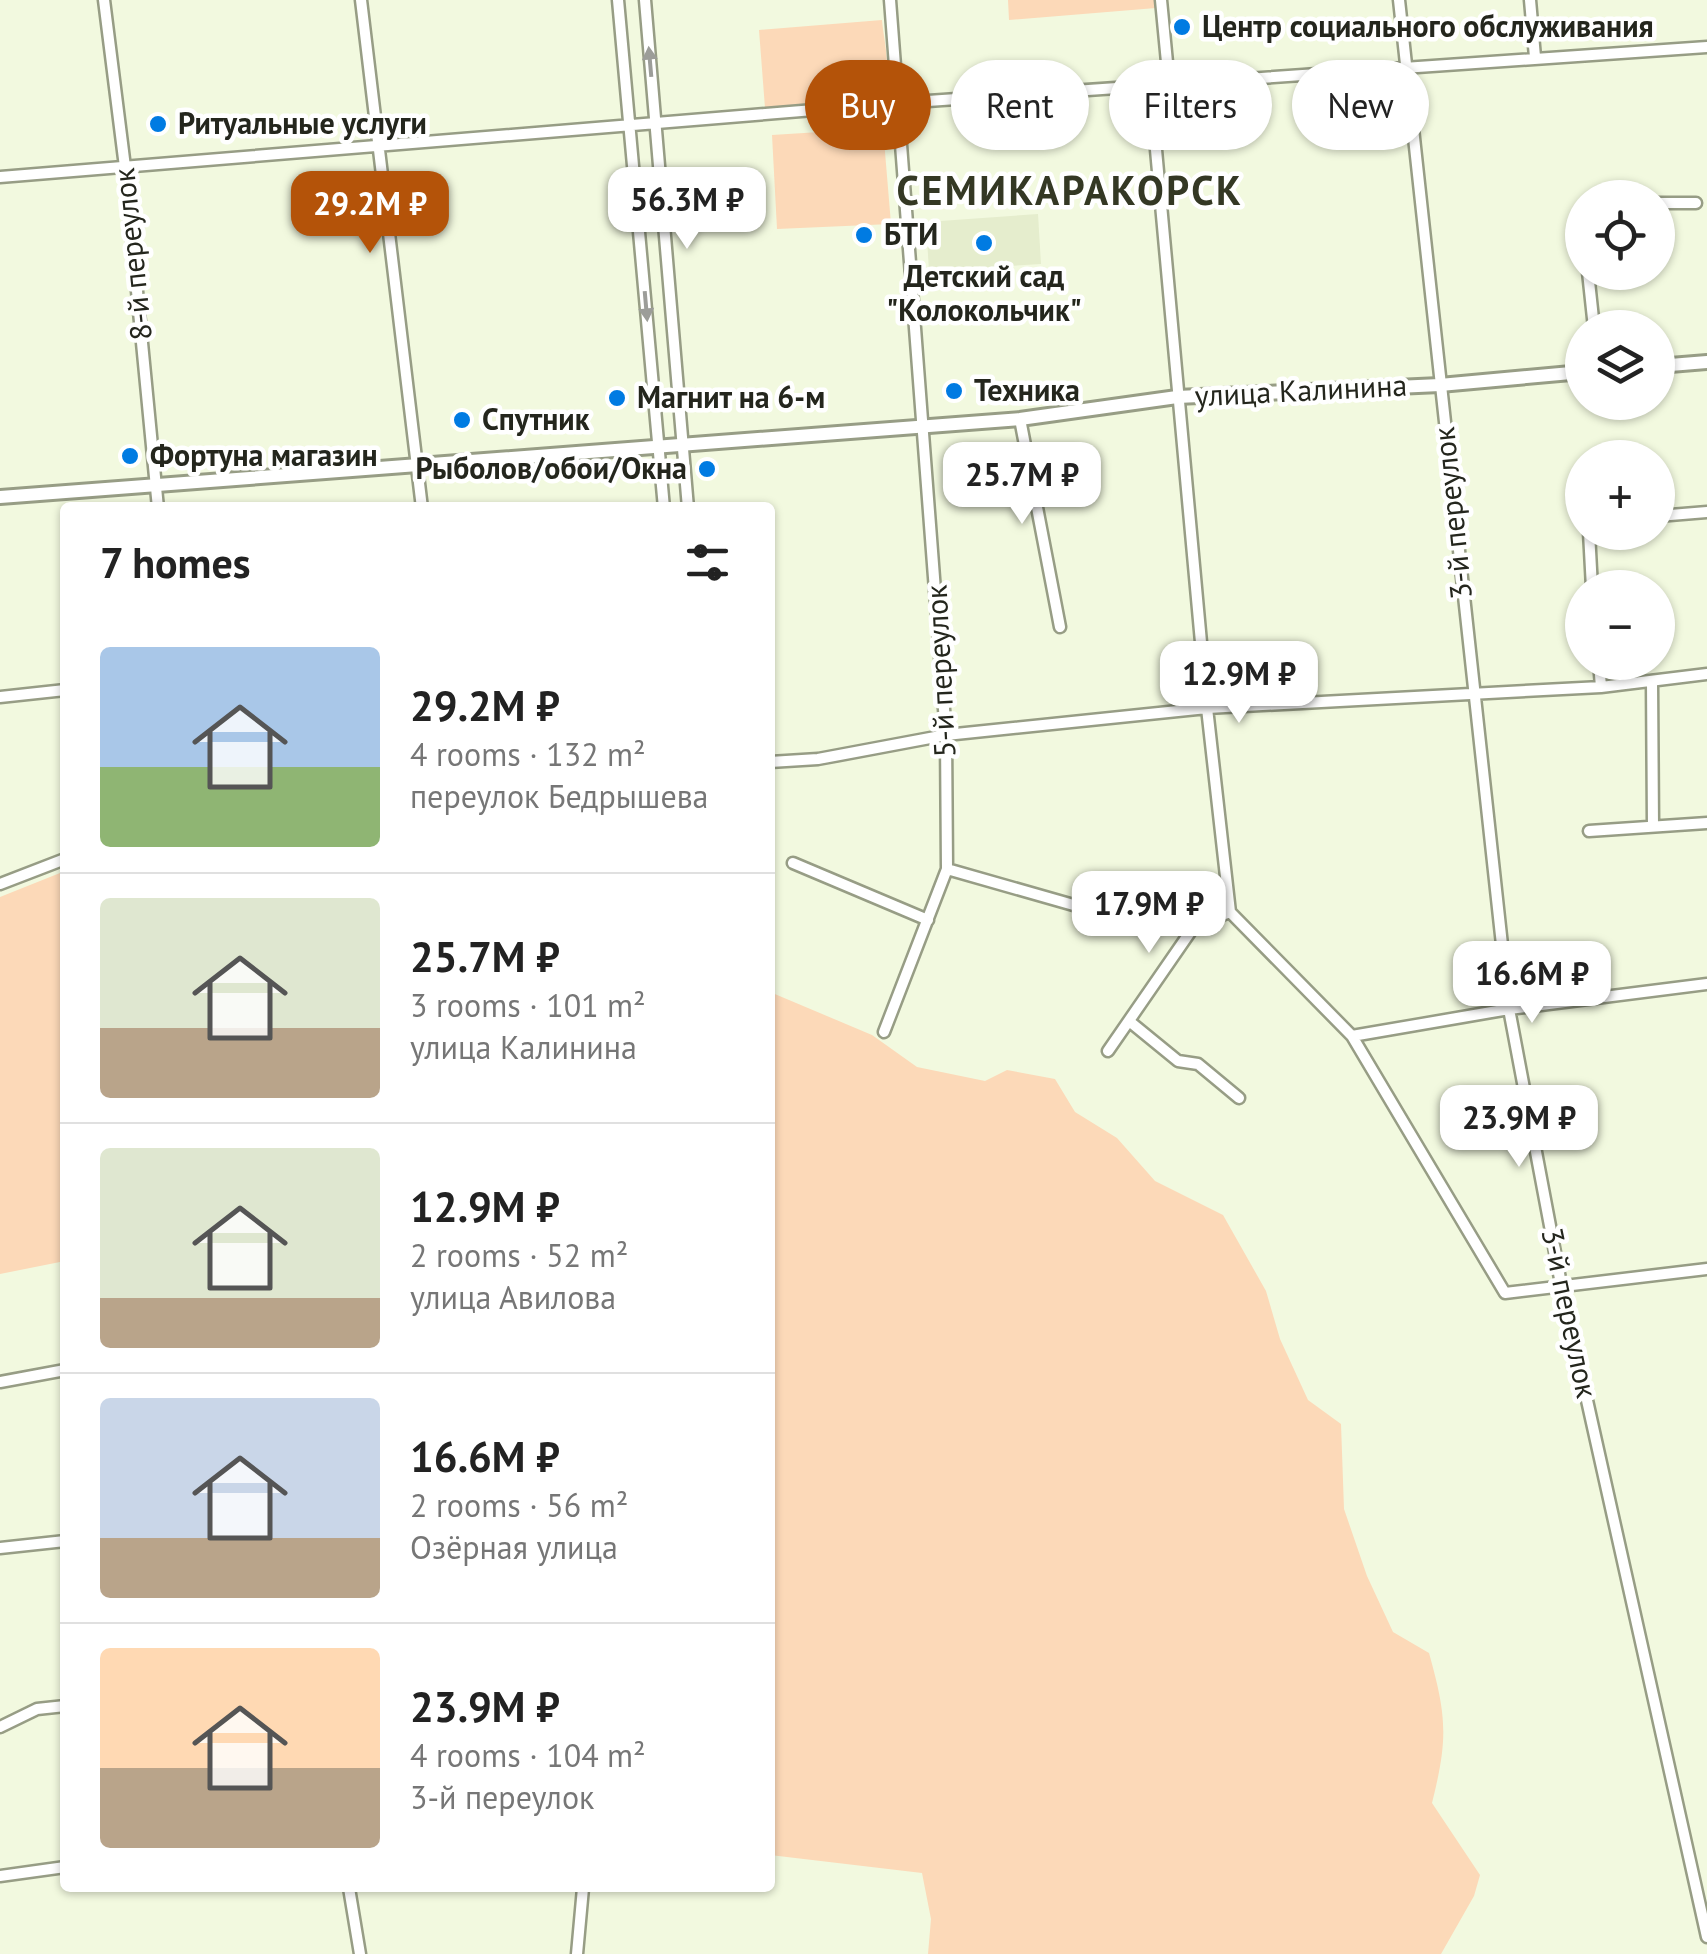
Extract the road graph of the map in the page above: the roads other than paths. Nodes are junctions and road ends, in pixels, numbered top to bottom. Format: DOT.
graph roads {
  1 [pos="104,0"];
  2 [pos="361,0"];
  3 [pos="618,0"];
  4 [pos="645,0"];
  5 [pos="890,0"];
  6 [pos="1162,0"];
  7 [pos="1399,0"];
  8 [pos="1530,0"];
  9 [pos="1707,47"];
  10 [pos="1535,57"];
  11 [pos="895,60"];
  12 [pos="1167,60"];
  13 [pos="1404,60"];
  14 [pos="1429,64"];
  15 [pos="1109,87"];
  16 [pos="931,101"];
  17 [pos="805,111"];
  18 [pos="656,122"];
  19 [pos="630,125"];
  20 [pos="376,145"];
  21 [pos="903,150"];
  22 [pos="1156,150"];
  23 [pos="1414,150"];
  24 [pos="125,167"];
  25 [pos="0,177"];
  26 [pos="1675,203"];
  27 [pos="1696,203"];
  28 [pos="1707,362"];
  29 [pos="1675,365"];
  30 [pos="1565,374"];
  31 [pos="1440,385"];
  32 [pos="1177,397"];
  33 [pos="1020,420"];
  34 [pos="925,424"];
  35 [pos="683,442"];
  36 [pos="658,444"];
  37 [pos="417,462"];
  38 [pos="155,484"];
  39 [pos="0,497"];
  40 [pos="157,502"];
  41 [pos="421,502"];
  42 [pos="663,502"];
  43 [pos="688,502"];
  44 [pos="1707,512"];
  45 [pos="1675,515"];
  46 [pos="1060,627"];
  47 [pos="1707,674"];
  48 [pos="1600,680"];
  49 [pos="1652,682"];
  50 [pos="1601,687"];
  51 [pos="60,691"];
  52 [pos="1472,691"];
  53 [pos="0,697"];
  54 [pos="1207,708"];
  55 [pos="946,735"];
  56 [pos="775,762"];
  57 [pos="1707,823"];
  58 [pos="1653,826"];
  59 [pos="1589,832"];
  60 [pos="60,861"];
  61 [pos="793,863"];
  62 [pos="948,869"];
  63 [pos="0,884"];
  64 [pos="1230,912"];
  65 [pos="928,920"];
  66 [pos="1195,925"];
  67 [pos="1707,984"];
  68 [pos="1508,1009"];
  69 [pos="1129,1021"];
  70 [pos="884,1032"];
  71 [pos="1352,1036"];
  72 [pos="1108,1052"];
  73 [pos="1239,1098"];
  74 [pos="1707,1269"];
  75 [pos="1562,1284"];
  76 [pos="60,1371"];
  77 [pos="0,1382"];
  78 [pos="60,1542"];
  79 [pos="0,1548"];
  80 [pos="60,1707"];
  81 [pos="0,1727"];
  82 [pos="60,1868"];
  83 [pos="0,1876"];
  84 [pos="350,1892"];
  85 [pos="583,1892"];
  86 [pos="1707,1936"];
  87 [pos="360,1954"];
  88 [pos="577,1954"];
  1 -- 24 [label="street, 8-й переулок"];
  2 -- 20 [label="street"];
  3 -- 19 [label="street"];
  18 -- 4 [label="street, one-way"];
  5 -- 11 [label="street, 5-й переулок"];
  6 -- 12 [label="street"];
  7 -- 13 [label="street, 3-й переулок"];
  8 -- 10 [label="street"];
  9 -- 10 [label="street"];
  10 -- 14 [label="street"];
  15 -- 16 [label="street"];
  17 -- 18 [label="street"];
  18 -- 19 [label="street"];
  18 -- 35 [label="street"];
  19 -- 20 [label="street"];
  19 -- 36 [label="street, one-way"];
  20 -- 24 [label="street"];
  20 -- 37 [label="street"];
  21 -- 34 [label="street, 5-й переулок"];
  22 -- 32 [label="street"];
  23 -- 31 [label="street, 3-й переулок"];
  24 -- 25 [label="street"];
  24 -- 38 [label="street, 8-й переулок"];
  26 -- 27 [label="street"];
  28 -- 29 [label="main road"];
  30 -- 31 [label="main road, улица Калинина"];
  31 -- 32 [label="main road, улица Калинина"];
  31 -- 52 [label="street, 3-й переулок"];
  32 -- 33 [label="main road, улица Калинина"];
  32 -- 54 [label="street"];
  33 -- 34 [label="main road, улица Калинина"];
  33 -- 46 [label="street"];
  34 -- 35 [label="main road, улица Калинина"];
  34 -- 55 [label="street, 5-й переулок"];
  35 -- 36 [label="main road, улица Калинина"];
  35 -- 43 [label="street"];
  36 -- 37 [label="main road, улица Калинина"];
  36 -- 42 [label="street"];
  37 -- 38 [label="main road, улица Калинина"];
  37 -- 41 [label="street"];
  38 -- 39 [label="main road, улица Калинина"];
  38 -- 40 [label="street, 8-й переулок"];
  44 -- 45 [label="street"];
  47 -- 49 [label="street"];
  48 -- 50 [label="street"];
  49 -- 50 [label="street"];
  49 -- 58 [label="street"];
  50 -- 52 [label="street"];
  51 -- 53 [label="street"];
  52 -- 54 [label="street"];
  52 -- 68 [label="street, 3-й переулок"];
  54 -- 55 [label="street"];
  54 -- 64 [label="street"];
  55 -- 56 [label="street"];
  55 -- 62 [label="street, 5-й переулок"];
  57 -- 58 [label="street"];
  58 -- 59 [label="street"];
  60 -- 63 [label="street"];
  61 -- 65 [label="street"];
  62 -- 65 [label="street, 5-й переулок"];
  62 -- 66 [label="street"];
  64 -- 66 [label="street"];
  64 -- 71 [label="street"];
  65 -- 70 [label="street, 5-й переулок"];
  66 -- 69 [label="street"];
  67 -- 68 [label="street"];
  68 -- 71 [label="street"];
  68 -- 75 [label="street, 3-й переулок"];
  69 -- 72 [label="street"];
  69 -- 73 [label="street"];
  71 -- 75 [label="street"];
  74 -- 75 [label="street"];
  75 -- 86 [label="street, 3-й переулок"];
  76 -- 77 [label="street"];
  78 -- 79 [label="street"];
  80 -- 81 [label="street"];
  82 -- 83 [label="street"];
  84 -- 87 [label="street"];
  85 -- 88 [label="street"];
}
